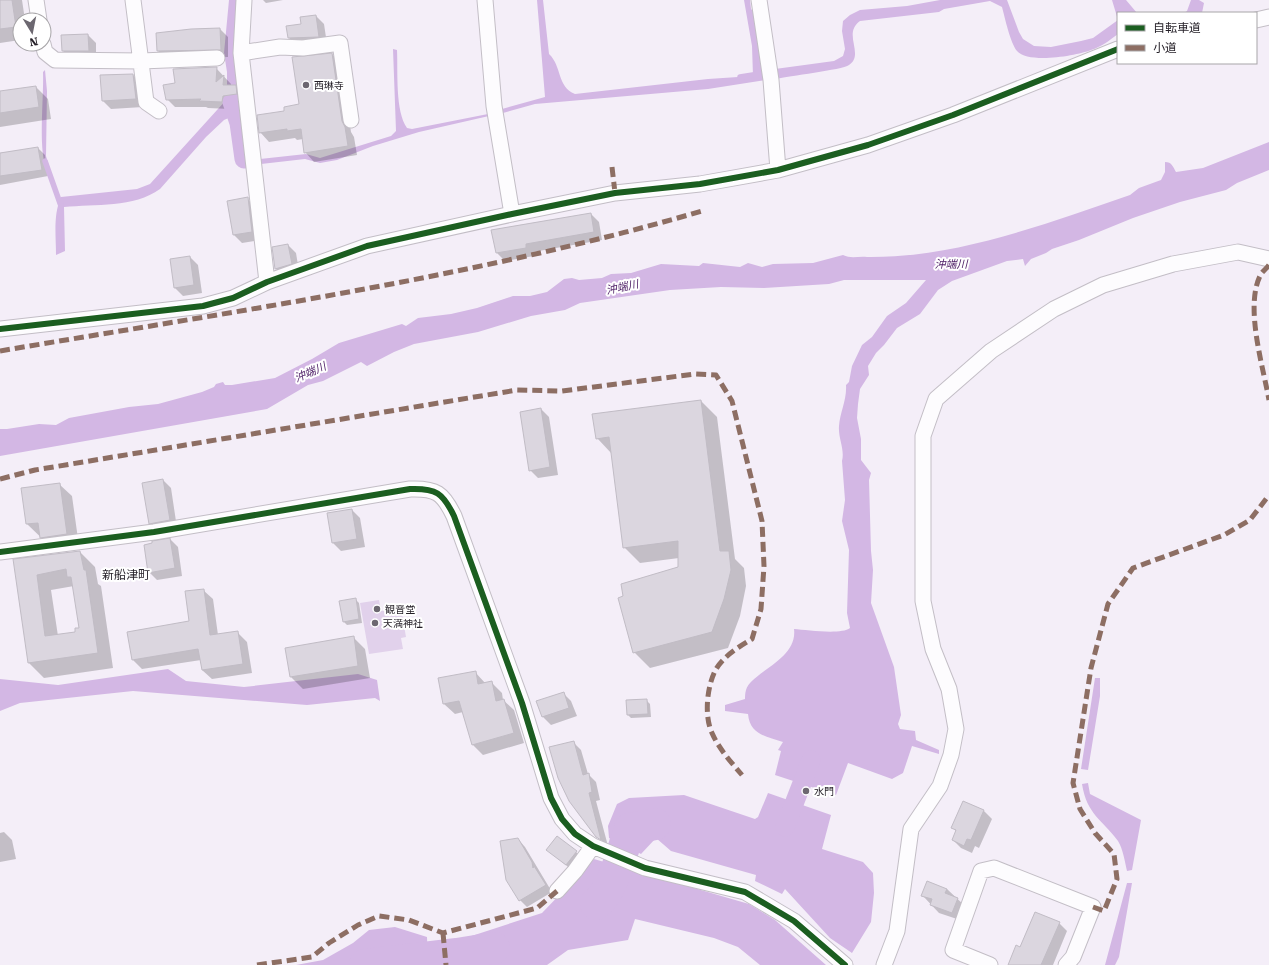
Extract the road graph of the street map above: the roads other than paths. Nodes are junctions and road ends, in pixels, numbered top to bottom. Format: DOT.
graph roads {
  1 [pos="36,0"];
  2 [pos="133,0"];
  3 [pos="244,0"];
  4 [pos="485,0"];
  5 [pos="759,0"];
  6 [pos="38,12"];
  7 [pos="1269,17"];
  8 [pos="1257,20"];
  9 [pos="1117,50"];
  10 [pos="44,52"];
  11 [pos="241,53"];
  12 [pos="217,58"];
  13 [pos="141,61"];
  14 [pos="160,112"];
  15 [pos="351,120"];
  16 [pos="778,170"];
  17 [pos="512,214"];
  18 [pos="1269,259"];
  19 [pos="268,282"];
  20 [pos="0,329"];
  21 [pos="0,552"];
  22 [pos="593,846"];
  23 [pos="557,891"];
  24 [pos="846,965"];
  25 [pos="884,965"];
  26 [pos="990,965"];
  27 [pos="1066,965"];
  1 -- 6 [label="street"];
  2 -- 13 [label="street"];
  3 -- 11 [label="street"];
  4 -- 17 [label="street"];
  5 -- 16 [label="street"];
  7 -- 8 [label="street"];
  9 -- 16 [label="street"];
  10 -- 13 [label="street"];
  11 -- 15 [label="street"];
  11 -- 19 [label="street"];
  12 -- 13 [label="street"];
  13 -- 14 [label="street"];
  16 -- 17 [label="street"];
  17 -- 19 [label="street"];
  18 -- 25 [label="street"];
  19 -- 20 [label="street"];
  21 -- 22 [label="street"];
  22 -- 23 [label="street"];
  22 -- 24 [label="street"];
  26 -- 27 [label="street"];
}
